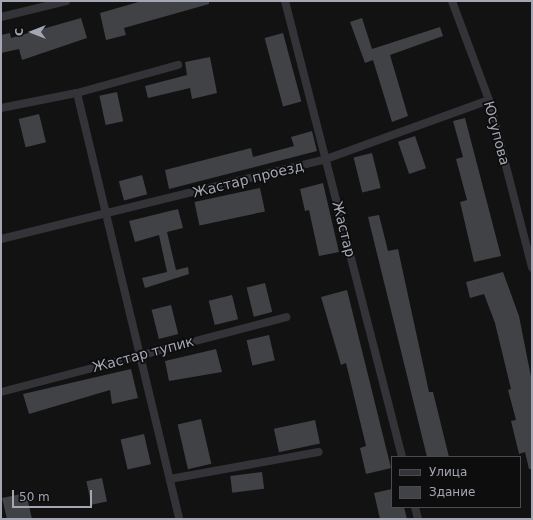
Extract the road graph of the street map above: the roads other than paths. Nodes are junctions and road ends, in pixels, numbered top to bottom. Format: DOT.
graph roads {
  1 [pos="66,1"];
  2 [pos="285,1"];
  3 [pos="452,1"];
  4 [pos="1,17"];
  5 [pos="178,66"];
  6 [pos="77,93"];
  7 [pos="489,100"];
  8 [pos="1,108"];
  9 [pos="326,159"];
  10 [pos="106,215"];
  11 [pos="1,239"];
  12 [pos="532,268"];
  13 [pos="286,317"];
  14 [pos="140,355"];
  15 [pos="1,392"];
  16 [pos="319,452"];
  17 [pos="402,456"];
  18 [pos="170,479"];
  19 [pos="415,508"];
  20 [pos="179,519"];
  21 [pos="418,519"];
  1 -- 4 [label="street"];
  2 -- 9 [label="street, Жастар"];
  3 -- 7 [label="street, Юсупова"];
  5 -- 6 [label="street"];
  6 -- 8 [label="street"];
  6 -- 10 [label="street"];
  7 -- 9 [label="street, Жастар проезд"];
  7 -- 12 [label="street, Юсупова"];
  9 -- 10 [label="street, Жастар проезд"];
  9 -- 17 [label="street, Жастар"];
  10 -- 11 [label="street, Жастар проезд"];
  10 -- 14 [label="street"];
  13 -- 14 [label="street, Жастар тупик"];
  14 -- 15 [label="street, Жастар тупик"];
  14 -- 18 [label="street"];
  16 -- 18 [label="street"];
  18 -- 20 [label="street"];
  19 -- 21 [label="street"];
}
